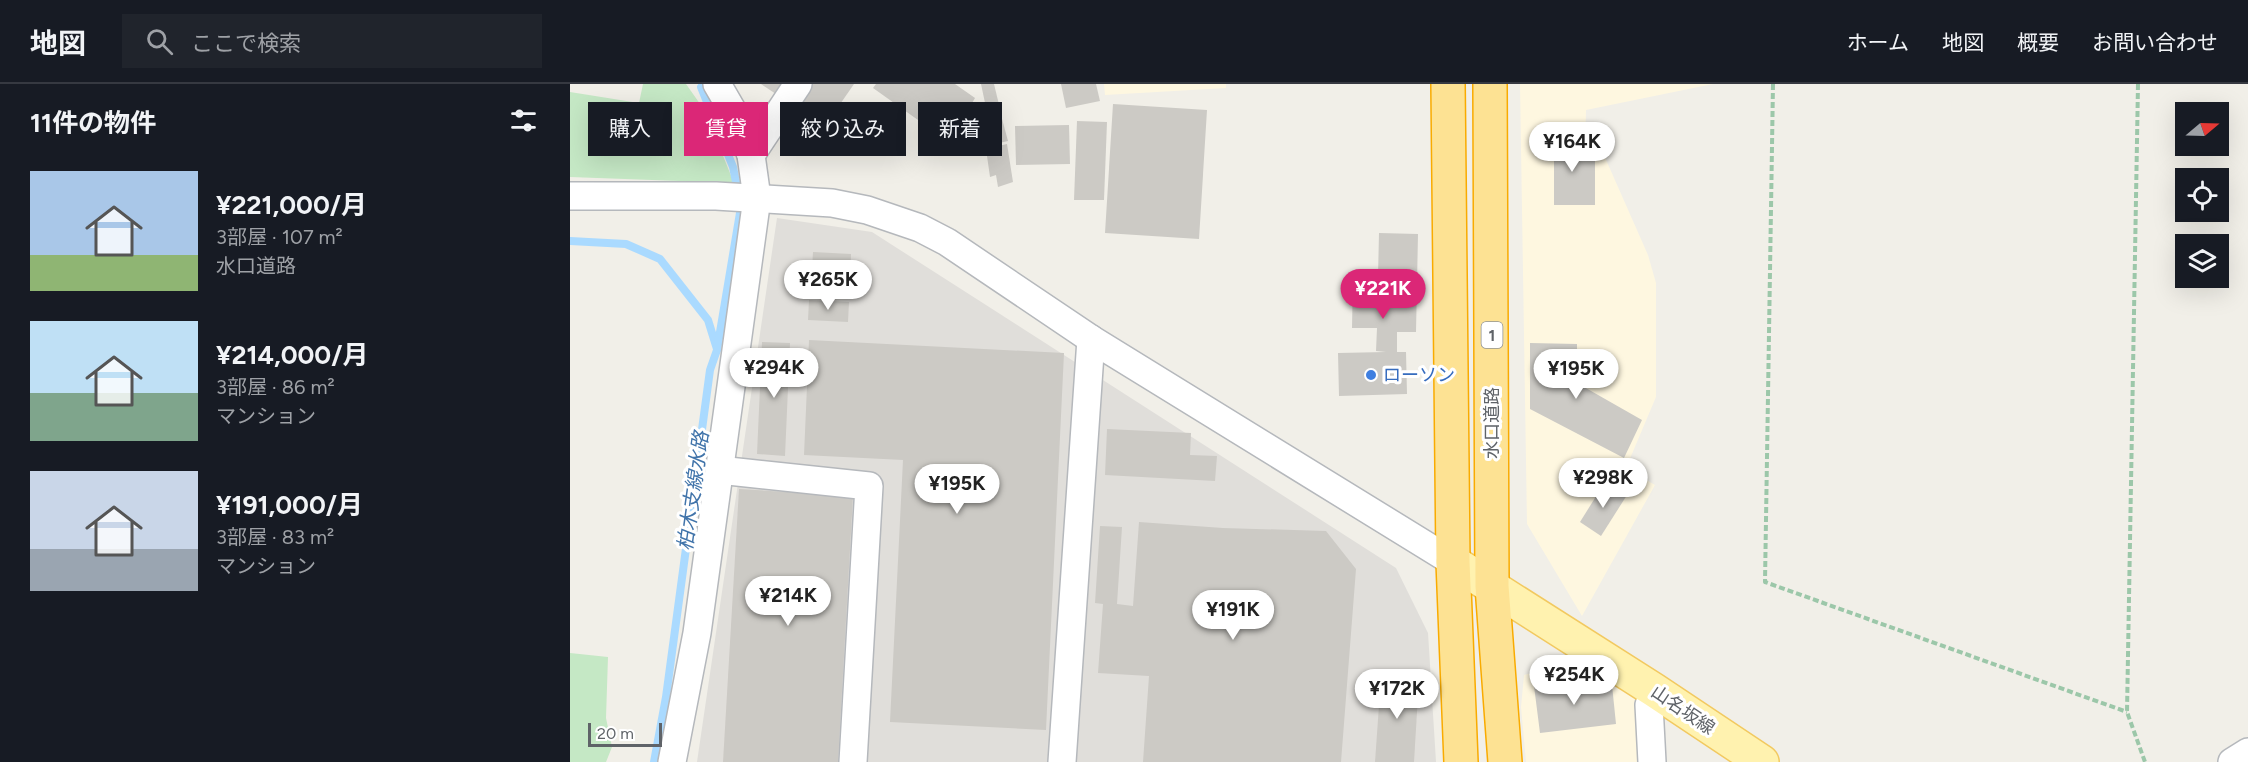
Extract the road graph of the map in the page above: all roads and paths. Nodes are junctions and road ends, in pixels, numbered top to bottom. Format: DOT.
graph roads {
  1 [pos="798,84"];
  2 [pos="1448,84"];
  3 [pos="1490,84"];
  4 [pos="1773,84"];
  5 [pos="2138,84"];
  6 [pos="717,85"];
  7 [pos="727,102"];
  8 [pos="768,129"];
  9 [pos="751,156"];
  10 [pos="570,196"];
  11 [pos="757,198"];
  12 [pos="1091,339"];
  13 [pos="718,470"];
  14 [pos="1453,562"];
  15 [pos="1492,586"];
  16 [pos="1654,690"];
  17 [pos="2127,712"];
  18 [pos="2248,752"];
  19 [pos="672,762"];
  20 [pos="853,762"];
  21 [pos="1062,762"];
  22 [pos="1461,762"];
  23 [pos="1504,762"];
  24 [pos="1652,762"];
  25 [pos="1762,762"];
  26 [pos="2145,762"];
  27 [pos="2232,762"];
  1 -- 8 [label="street"];
  2 -- 14 [label="highway"];
  3 -- 15 [label="highway, 水口道路 / 1"];
  4 -- 17 [label="path"];
  5 -- 17 [label="path"];
  6 -- 7 [label="street"];
  9 -- 11 [label="street"];
  10 -- 11 [label="street"];
  11 -- 12 [label="street"];
  11 -- 13 [label="street"];
  12 -- 14 [label="street"];
  12 -- 21 [label="street"];
  13 -- 19 [label="street"];
  13 -- 20 [label="street"];
  14 -- 15 [label="main road, 山名坂線"];
  14 -- 22 [label="highway"];
  15 -- 16 [label="main road, 山名坂線"];
  15 -- 23 [label="highway, 水口道路 / 1"];
  16 -- 24 [label="street"];
  16 -- 25 [label="main road, 山名坂線"];
  17 -- 26 [label="path"];
  18 -- 27 [label="street"];
}
